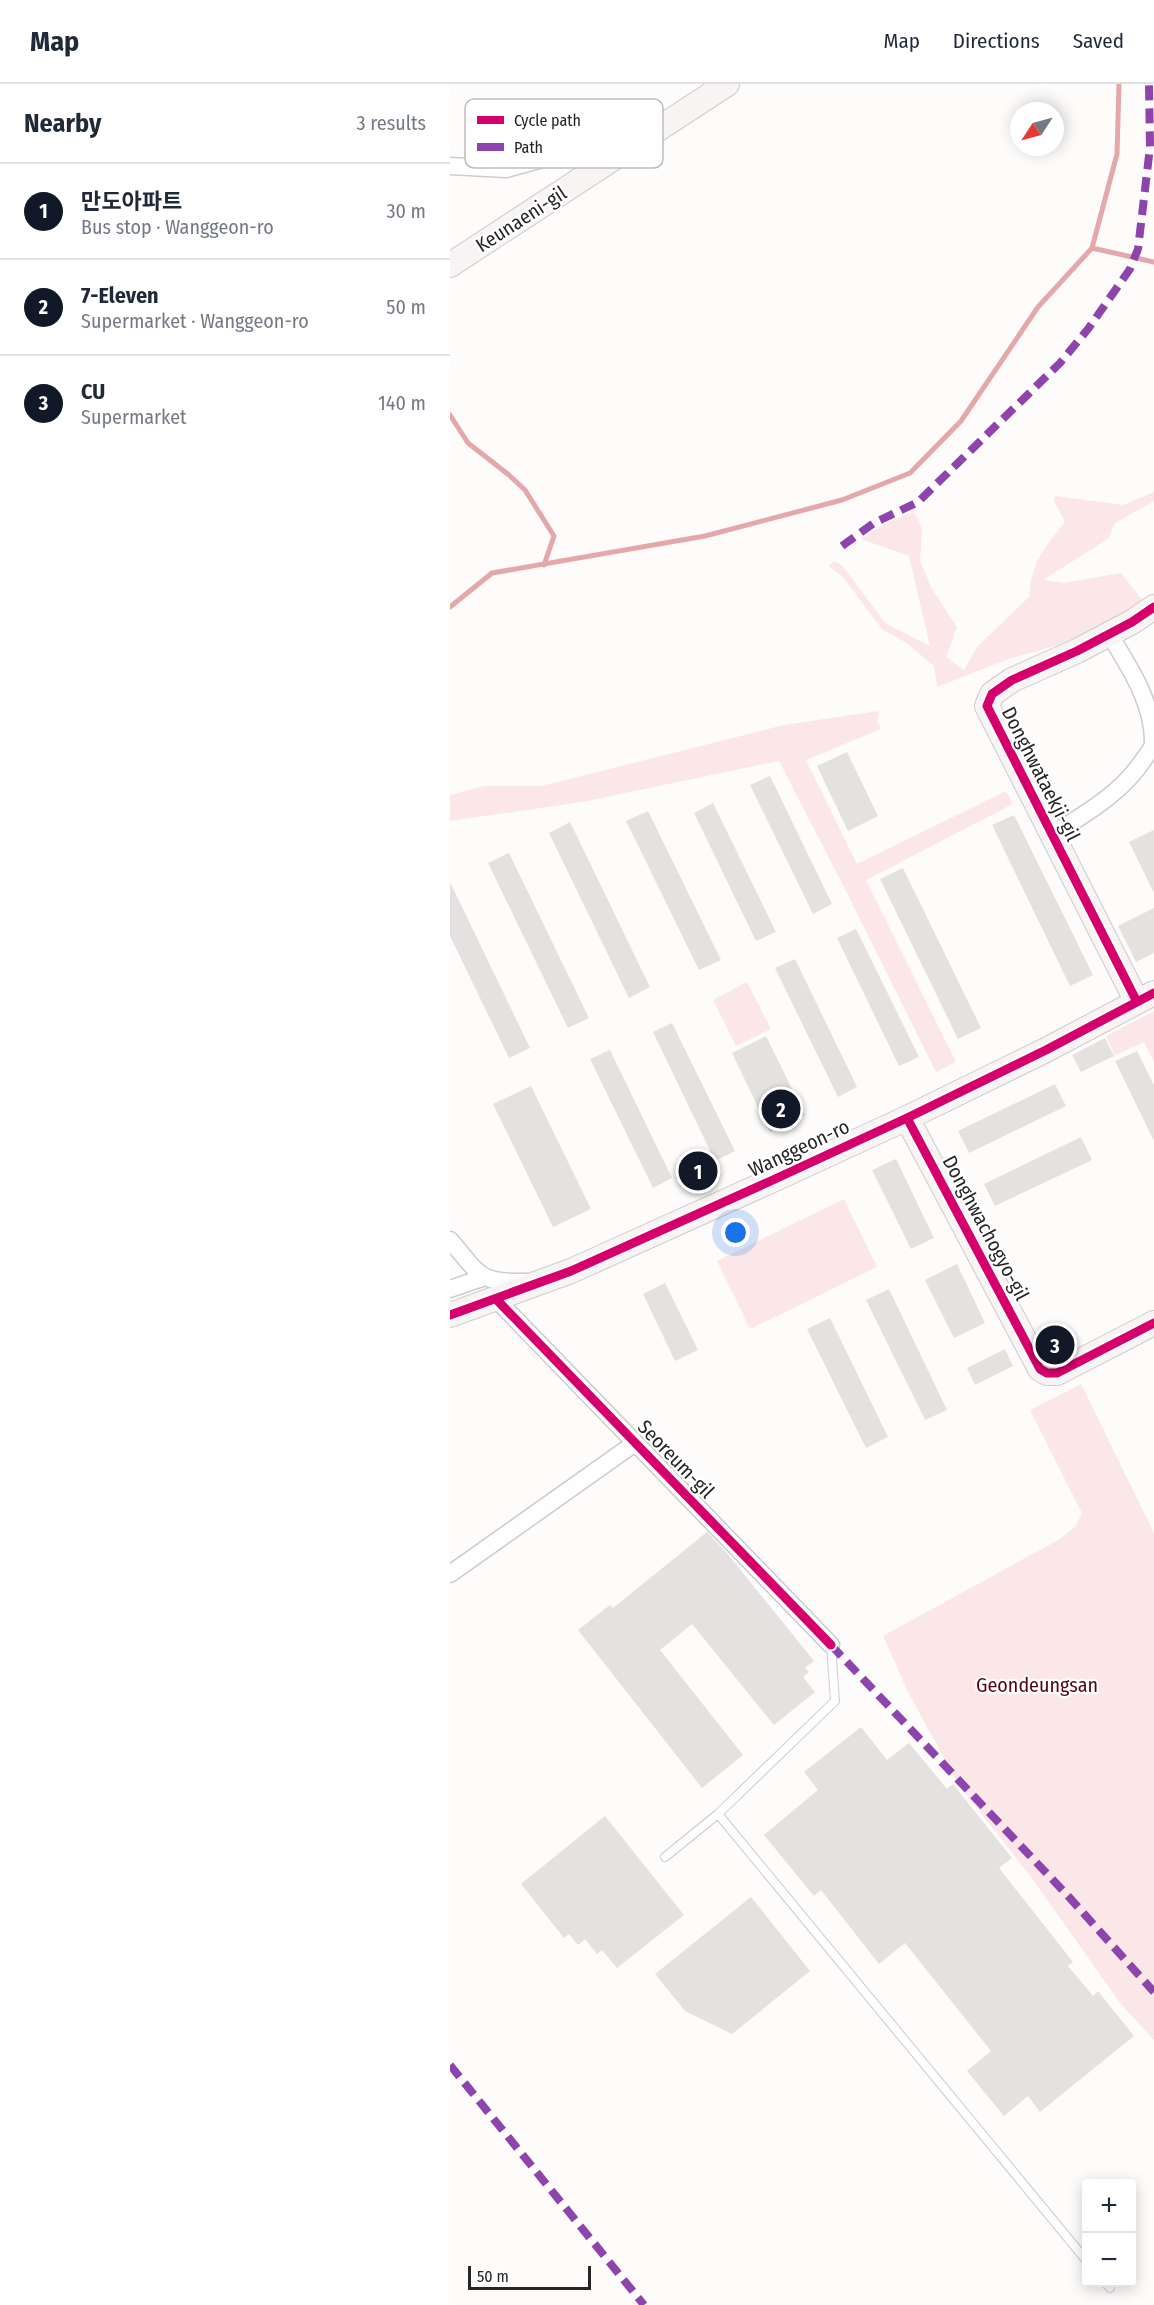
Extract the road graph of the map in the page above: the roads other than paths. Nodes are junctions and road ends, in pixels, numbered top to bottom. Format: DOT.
graph roads {
  1 [pos="727,84"];
  2 [pos="681,114"];
  3 [pos="663,120"];
  4 [pos="663,126"];
  5 [pos="450,166"];
  6 [pos="465,167"];
  7 [pos="487,168"];
  8 [pos="510,168"];
  9 [pos="598,168"];
  10 [pos="450,265"];
  11 [pos="1154,607"];
  12 [pos="1109,634"];
  13 [pos="1052,835"];
  14 [pos="1145,997"];
  15 [pos="907,1118"];
  16 [pos="450,1240"];
  17 [pos="482,1278"];
  18 [pos="544,1281"];
  19 [pos="450,1289"];
  20 [pos="496,1299"];
  21 [pos="450,1315"];
  22 [pos="1154,1323"];
  23 [pos="635,1443"];
  24 [pos="450,1575"];
  25 [pos="831,1645"];
  26 [pos="718,1814"];
  27 [pos="665,1857"];
  28 [pos="1082,2255"];
  1 -- 2 [label="street, Keunaeni-gil"];
  2 -- 3 [label="street, Keunaeni-gil"];
  2 -- 4 [label="street, Keunaeni-gil"];
  5 -- 6 [label="street, Keunaeni-gil"];
  7 -- 8 [label="street, Keunaeni-gil"];
  9 -- 10 [label="street, Keunaeni-gil"];
  11 -- 12 [label="street, Donghwataekji-gil"];
  12 -- 13 [label="street"];
  12 -- 13 [label="street, Donghwataekji-gil"];
  13 -- 14 [label="street, Donghwataekji-gil"];
  14 -- 15 [label="street, Wanggeon-ro"];
  15 -- 18 [label="street, Wanggeon-ro"];
  15 -- 22 [label="street, Donghwachogyo-gil"];
  16 -- 17 [label="street"];
  17 -- 18 [label="street"];
  17 -- 19 [label="street"];
  18 -- 20 [label="street, Wanggeon-ro"];
  20 -- 21 [label="street, Wanggeon-ro"];
  20 -- 23 [label="street, Seoreum-gil"];
  23 -- 24 [label="street, Seoreum-gil"];
  23 -- 25 [label="street, Seoreum-gil"];
  25 -- 26 [label="lane"];
  26 -- 27 [label="lane"];
  26 -- 28 [label="lane"];
}
